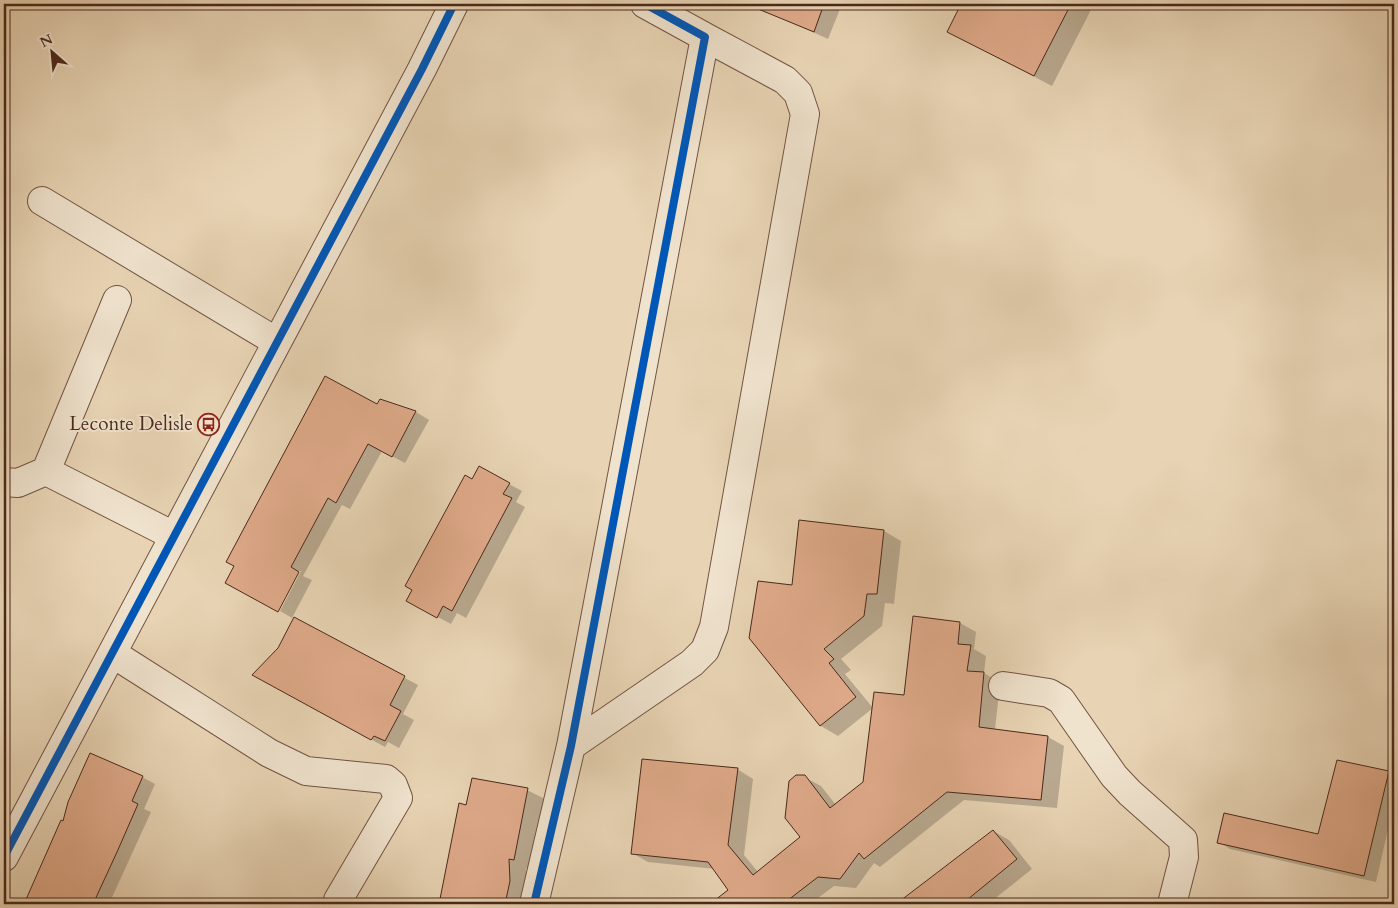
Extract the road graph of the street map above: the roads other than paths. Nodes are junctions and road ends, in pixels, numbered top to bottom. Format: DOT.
graph roads {
  1 [pos="454,4"];
  2 [pos="645,4"];
  3 [pos="706,37"];
  4 [pos="42,201"];
  5 [pos="117,300"];
  6 [pos="277,342"];
  7 [pos="46,471"];
  8 [pos="4,482"];
  9 [pos="174,536"];
  10 [pos="112,653"];
  11 [pos="1003,686"];
  12 [pos="571,746"];
  13 [pos="4,857"];
  14 [pos="338,900"];
  15 [pos="534,904"];
  16 [pos="1172,904"];
  1 -- 6 [label="street"];
  2 -- 3 [label="street"];
  3 -- 12 [label="street"];
  3 -- 12 [label="street"];
  4 -- 6 [label="street"];
  5 -- 7 [label="street"];
  6 -- 9 [label="street"];
  7 -- 8 [label="street"];
  7 -- 9 [label="street"];
  9 -- 10 [label="street"];
  10 -- 13 [label="street"];
  10 -- 14 [label="street"];
  11 -- 16 [label="street"];
  12 -- 15 [label="street"];
}
